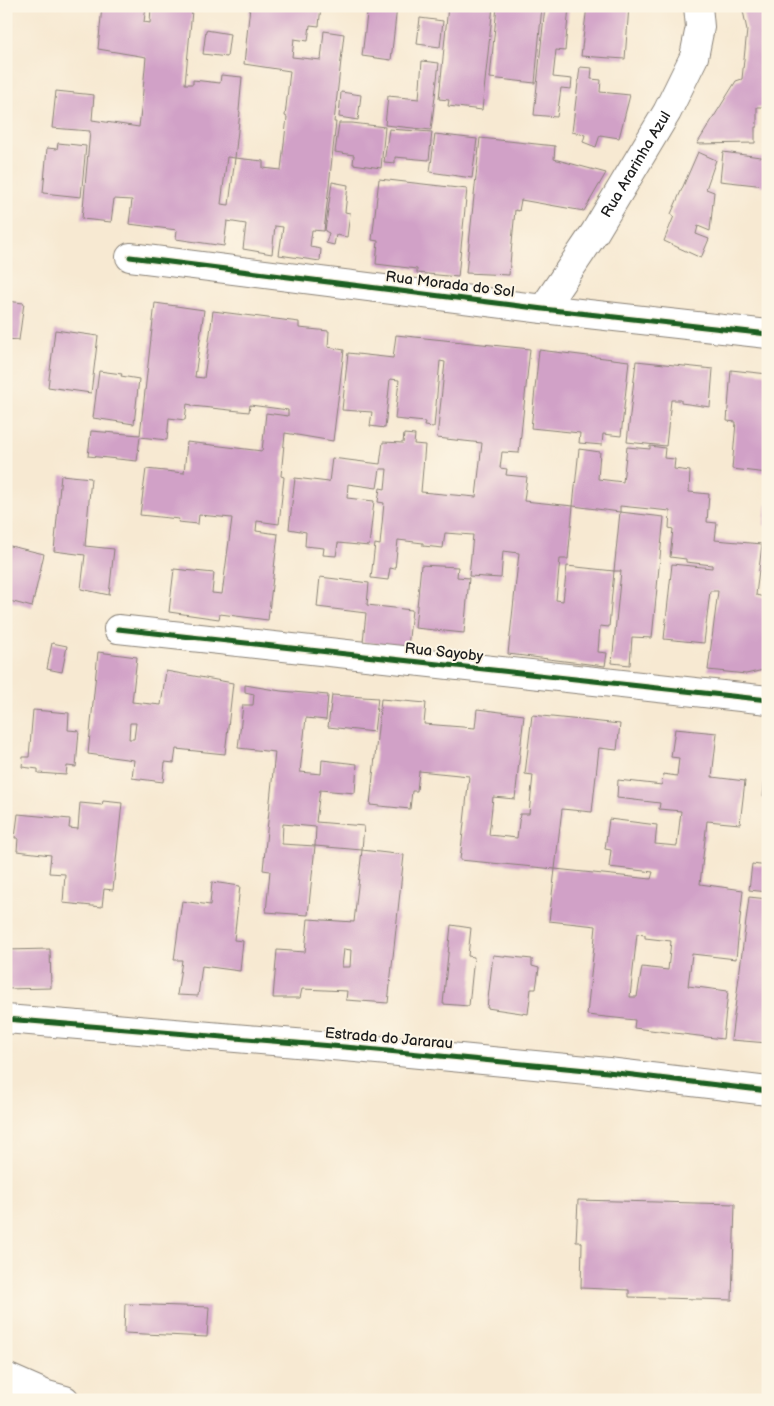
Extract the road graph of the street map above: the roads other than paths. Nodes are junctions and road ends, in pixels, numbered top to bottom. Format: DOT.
graph roads {
  1 [pos="698,6"];
  2 [pos="130,257"];
  3 [pos="543,309"];
  4 [pos="768,334"];
  5 [pos="118,629"];
  6 [pos="768,700"];
  7 [pos="6,1019"];
  8 [pos="768,1091"];
  9 [pos="6,1377"];
  10 [pos="65,1400"];
  1 -- 3 [label="street, Rua Ararinha Azul"];
  2 -- 3 [label="street, Rua Morada do Sol"];
  3 -- 4 [label="street, Rua Morada do Sol"];
  5 -- 6 [label="street, Rua Sayoby"];
  7 -- 8 [label="street, Estrada do Jararau"];
  9 -- 10 [label="street"];
}
